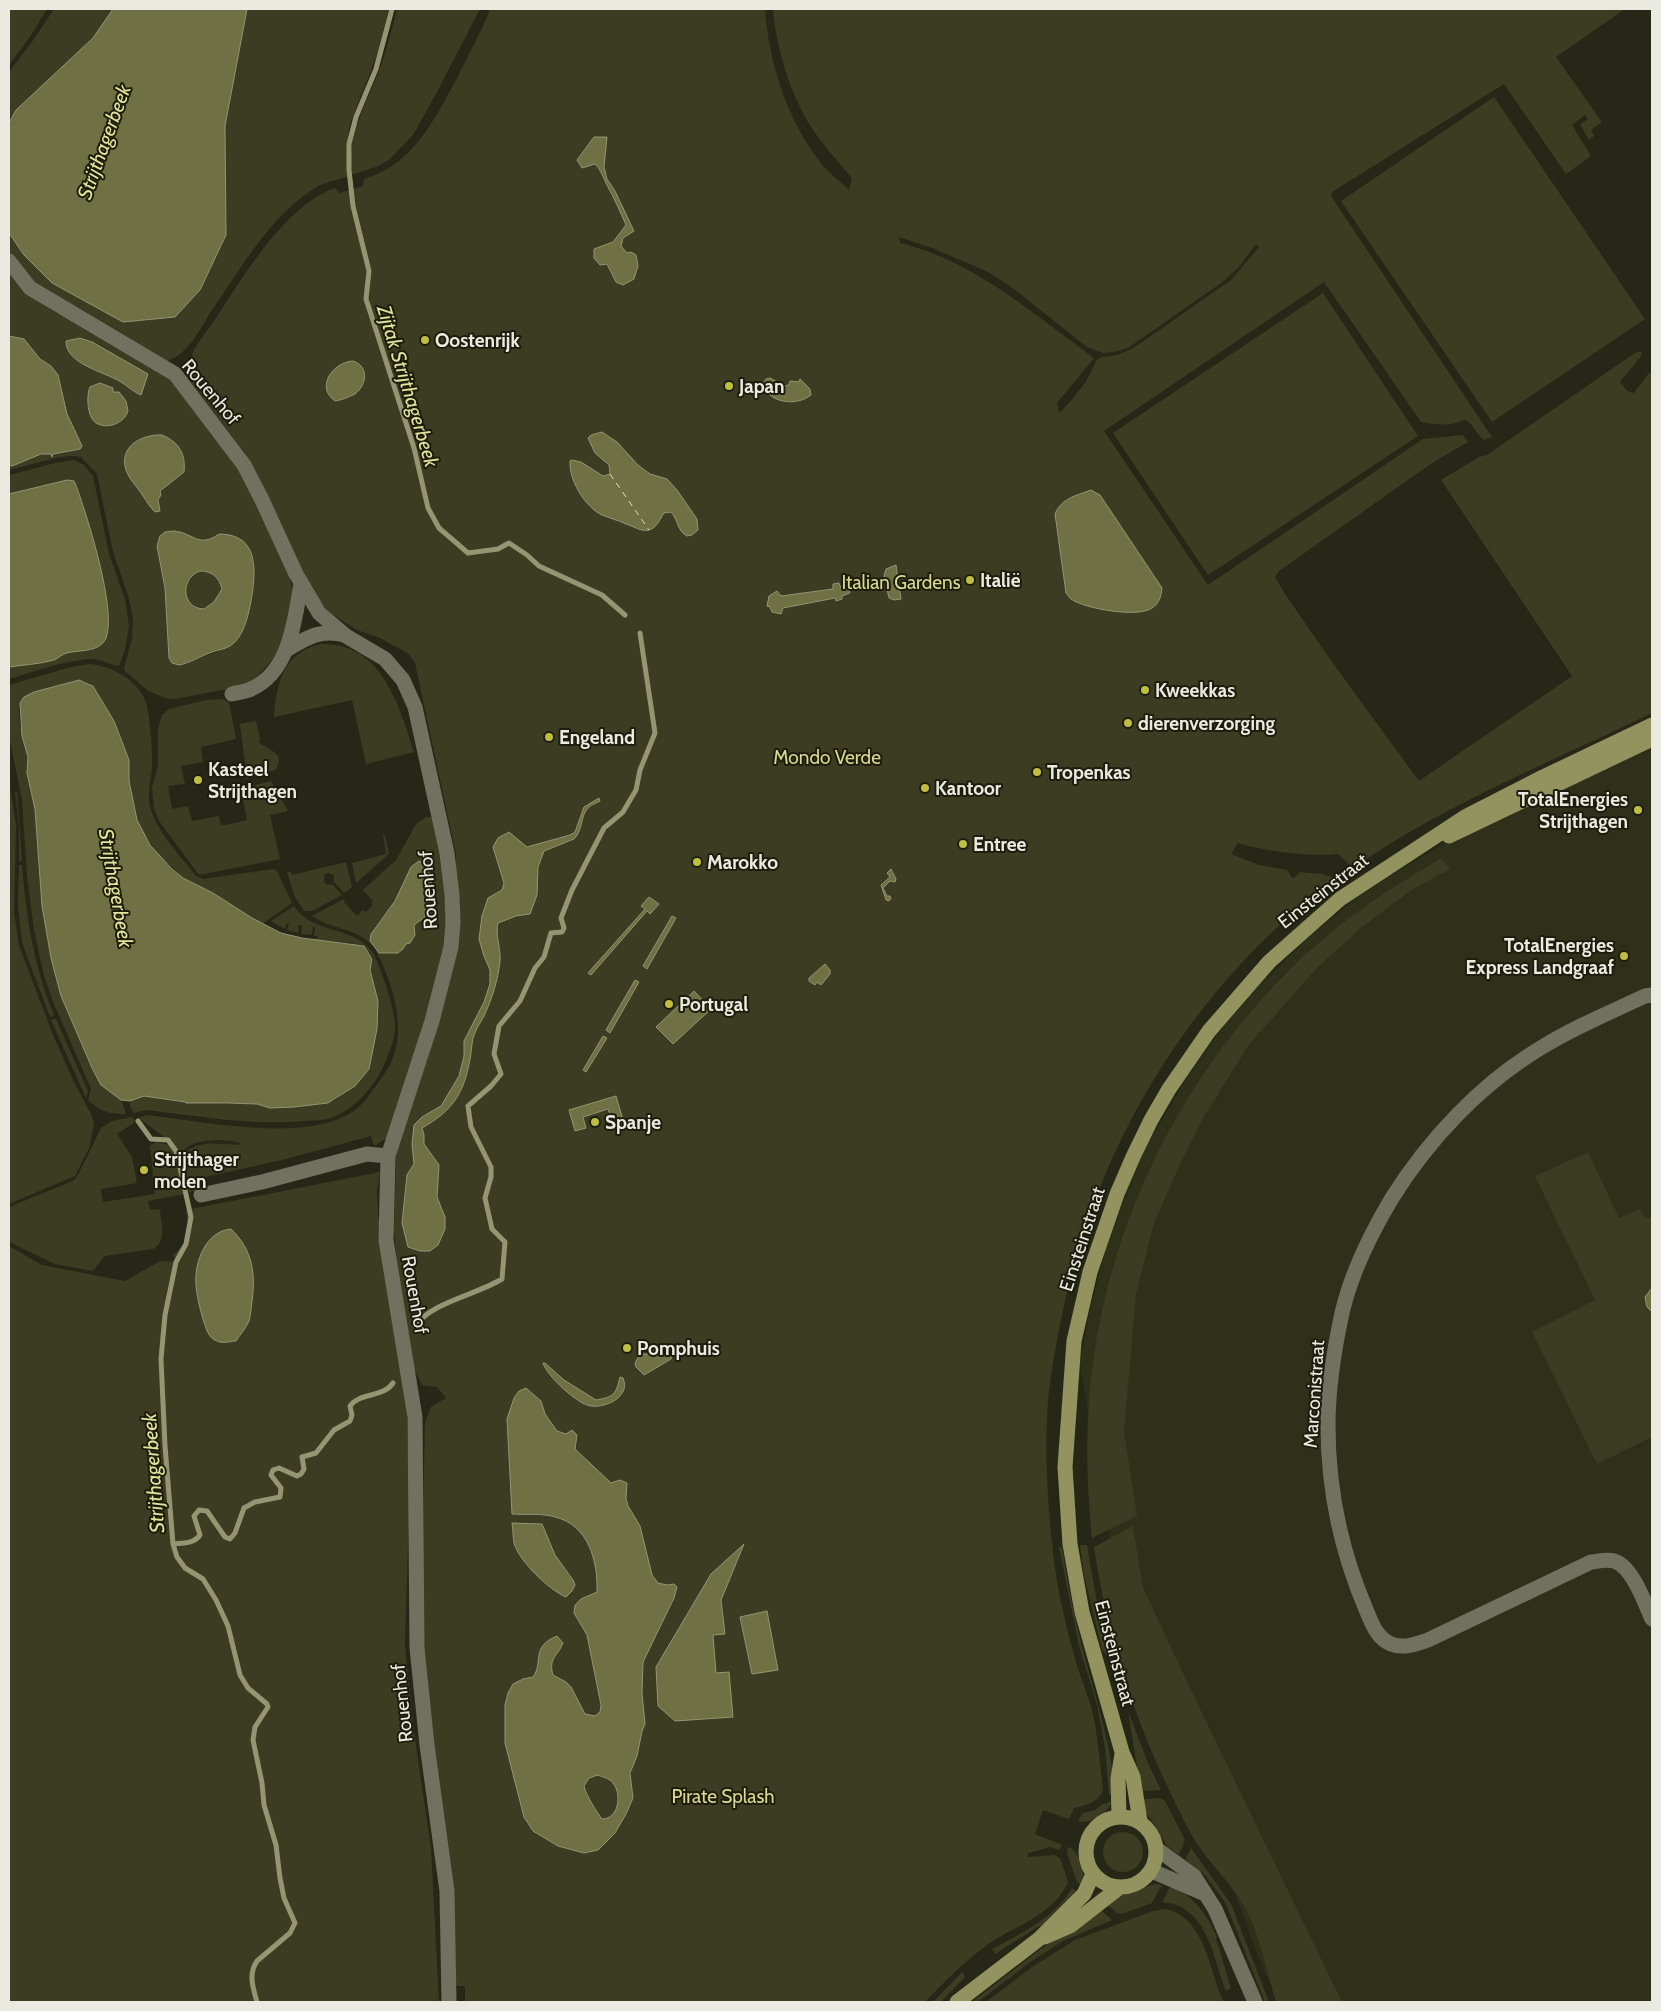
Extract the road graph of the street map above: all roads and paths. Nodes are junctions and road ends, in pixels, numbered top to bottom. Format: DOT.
graph roads {
  1 [pos="9,262"];
  2 [pos="301,583"];
  3 [pos="346,636"];
  4 [pos="286,650"];
  5 [pos="232,694"];
  6 [pos="1652,725"];
  7 [pos="1652,739"];
  8 [pos="1415,850"];
  9 [pos="1652,995"];
  10 [pos="388,1156"];
  11 [pos="201,1195"];
  12 [pos="1652,1619"];
  13 [pos="1122,1752"];
  14 [pos="1119,1816"];
  15 [pos="1140,1821"];
  16 [pos="1157,1849"];
  17 [pos="1152,1871"];
  18 [pos="1093,1874"];
  19 [pos="1120,1887"];
  20 [pos="1203,1893"];
  21 [pos="1039,1939"];
  22 [pos="449,2002"];
  23 [pos="957,2002"];
  24 [pos="1255,2002"];
  1 -- 2 [label="street, Rouenhof"];
  2 -- 3 [label="street, Rouenhof"];
  2 -- 4 [label="street"];
  3 -- 4 [label="street, Rouenhof"];
  3 -- 10 [label="street, Rouenhof"];
  4 -- 5 [label="street"];
  6 -- 8 [label="main road, Einsteinstraat"];
  7 -- 8 [label="main road, Einsteinstraat"];
  8 -- 13 [label="main road, Einsteinstraat"];
  9 -- 12 [label="street, Marconistraat"];
  10 -- 11 [label="street"];
  10 -- 22 [label="street, Rouenhof"];
  13 -- 14 [label="main road, Einsteinstraat"];
  13 -- 15 [label="main road, Einsteinstraat"];
  14 -- 15 [label="main road"];
  14 -- 18 [label="main road"];
  15 -- 16 [label="main road"];
  16 -- 17 [label="main road"];
  16 -- 20 [label="street"];
  17 -- 19 [label="main road"];
  17 -- 20 [label="street"];
  18 -- 19 [label="main road"];
  18 -- 21 [label="main road"];
  19 -- 21 [label="main road"];
  20 -- 24 [label="street"];
  21 -- 23 [label="main road"];
}
